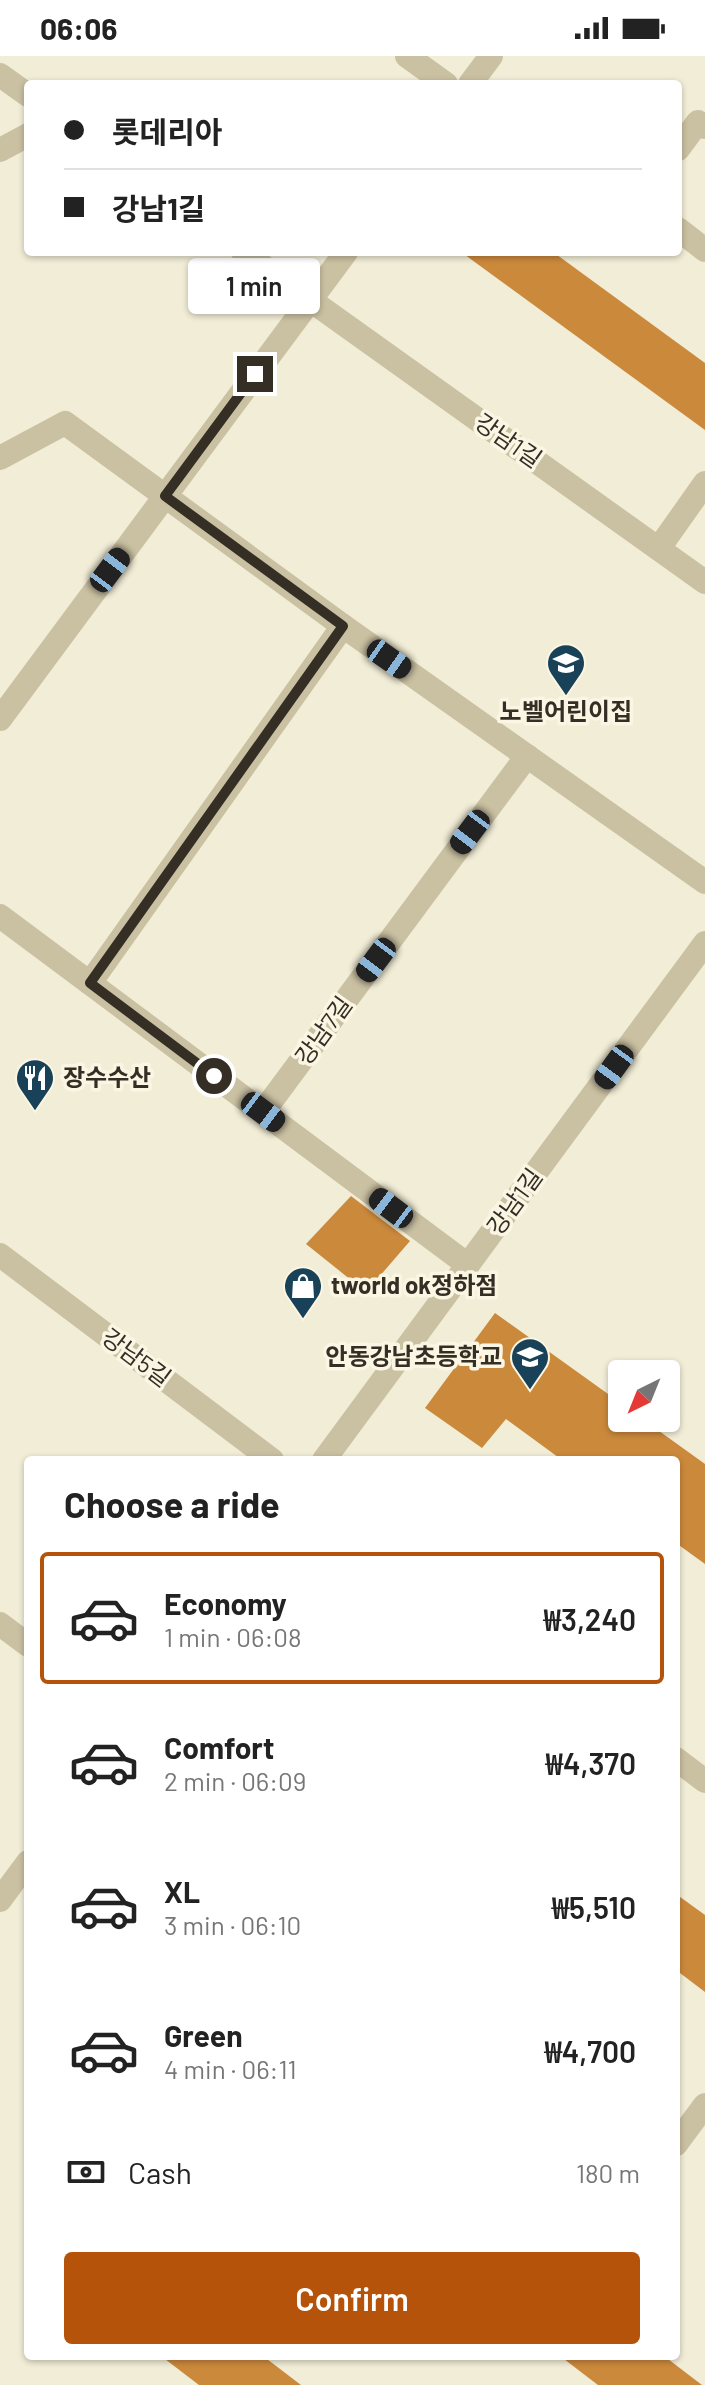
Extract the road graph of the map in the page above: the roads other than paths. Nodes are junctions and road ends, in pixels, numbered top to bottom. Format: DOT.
graph roads {
  1 [pos="407,56"];
  2 [pos="491,56"];
  3 [pos="0,75"];
  4 [pos="440,80"];
  5 [pos="473,80"];
  6 [pos="24,92"];
  7 [pos="705,127"];
  8 [pos="24,137"];
  9 [pos="682,144"];
  10 [pos="0,150"];
  11 [pos="682,232"];
  12 [pos="705,250"];
  13 [pos="248,256"];
  14 [pos="343,256"];
  15 [pos="310,301"];
  16 [pos="0,458"];
  17 [pos="705,483"];
  18 [pos="165,496"];
  19 [pos="659,548"];
  20 [pos="705,582"];
  21 [pos="343,626"];
  22 [pos="0,719"];
  23 [pos="527,756"];
  24 [pos="705,882"];
  25 [pos="0,916"];
  26 [pos="705,943"];
  27 [pos="90,983"];
  28 [pos="263,1112"];
  29 [pos="0,1255"];
  30 [pos="468,1265"];
  31 [pos="267,1456"];
  32 [pos="327,1456"];
  33 [pos="0,1624"];
  34 [pos="24,1642"];
  35 [pos="680,1762"];
  36 [pos="705,1781"];
  37 [pos="24,1867"];
  38 [pos="0,1900"];
  39 [pos="705,2105"];
  40 [pos="680,2139"];
  1 -- 4 [label="street"];
  2 -- 5 [label="street"];
  3 -- 6 [label="street"];
  7 -- 9 [label="street"];
  8 -- 10 [label="street"];
  11 -- 12 [label="street"];
  13 -- 15 [label="street, 강남1길"];
  14 -- 15 [label="street"];
  15 -- 18 [label="street"];
  15 -- 19 [label="street, 강남1길"];
  16 -- 18 [label="street"];
  17 -- 19 [label="street"];
  18 -- 21 [label="street"];
  18 -- 22 [label="street"];
  19 -- 20 [label="street, 강남1길"];
  21 -- 23 [label="street"];
  21 -- 27 [label="street"];
  23 -- 24 [label="street"];
  23 -- 28 [label="street, 강남7길"];
  25 -- 27 [label="street"];
  26 -- 30 [label="street, 강남1길"];
  27 -- 28 [label="street"];
  28 -- 30 [label="street"];
  29 -- 31 [label="street, 강남5길"];
  30 -- 32 [label="street, 강남1길"];
  33 -- 34 [label="street"];
  35 -- 36 [label="street"];
  37 -- 38 [label="street"];
  39 -- 40 [label="street"];
}
